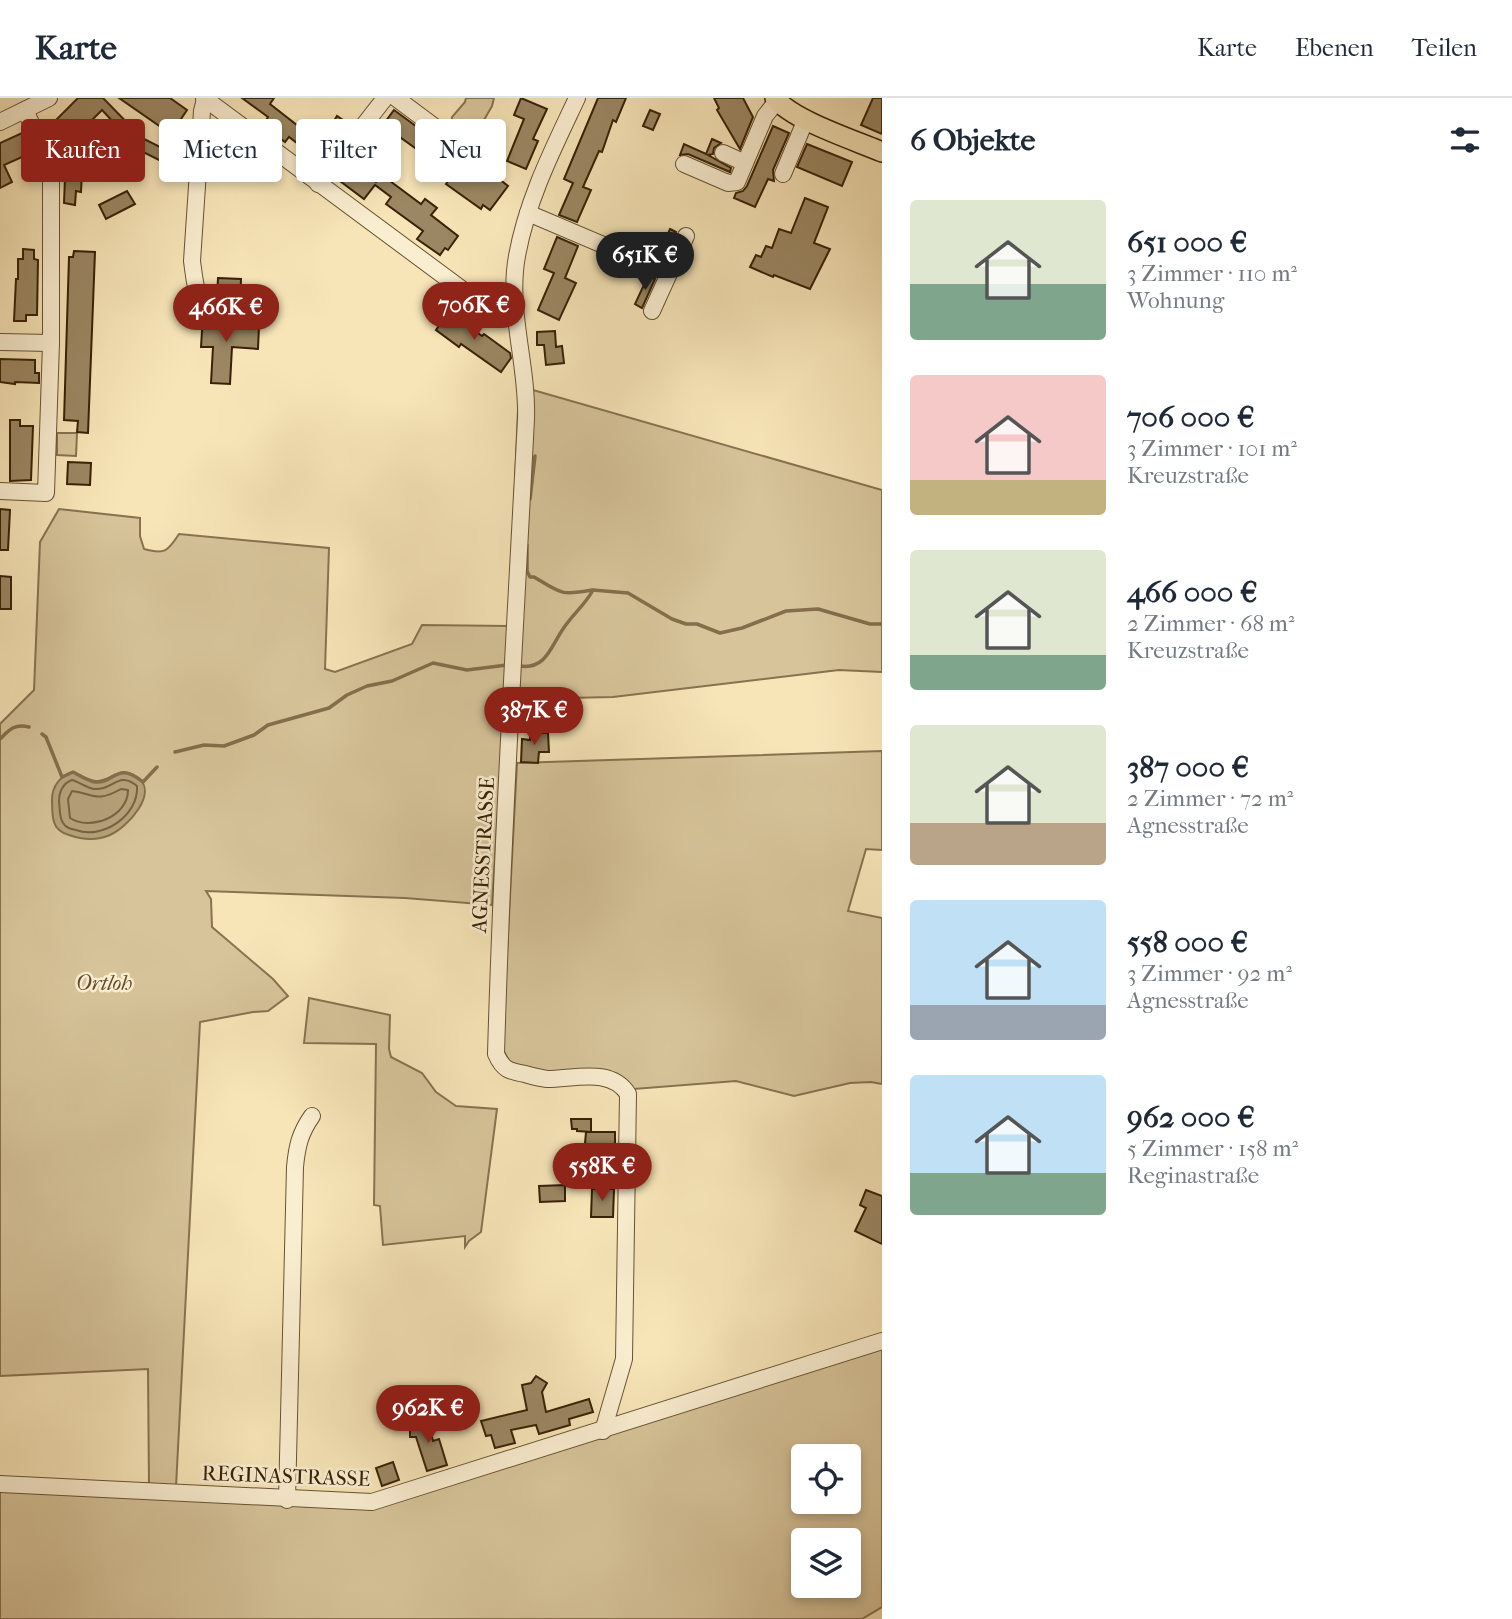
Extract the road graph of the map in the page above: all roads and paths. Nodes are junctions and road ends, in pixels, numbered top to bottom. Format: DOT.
graph roads {
  1 [pos="49,98"];
  2 [pos="385,98"];
  3 [pos="396,98"];
  4 [pos="576,98"];
  5 [pos="204,99"];
  6 [pos="778,102"];
  7 [pos="25,110"];
  8 [pos="424,119"];
  9 [pos="806,119"];
  10 [pos="0,122"];
  11 [pos="764,140"];
  12 [pos="882,152"];
  13 [pos="723,153"];
  14 [pos="745,163"];
  15 [pos="684,164"];
  16 [pos="783,174"];
  17 [pos="318,184"];
  18 [pos="528,213"];
  19 [pos="686,236"];
  20 [pos="669,273"];
  21 [pos="515,305"];
  22 [pos="236,311"];
  23 [pos="652,312"];
  24 [pos="0,342"];
  25 [pos="51,343"];
  26 [pos="0,491"];
  27 [pos="313,1116"];
  28 [pos="882,1341"];
  29 [pos="603,1431"];
  30 [pos="0,1484"];
  31 [pos="287,1500"];
  1 -- 7 [label="street"];
  2 -- 17 [label="street"];
  3 -- 8 [label="street"];
  4 -- 18 [label="street, AGNESSTRASSE"];
  5 -- 17 [label="street"];
  5 -- 22 [label="street"];
  6 -- 9 [label="main road"];
  6 -- 11 [label="street"];
  6 -- 14 [label="street"];
  7 -- 10 [label="street"];
  7 -- 25 [label="street"];
  9 -- 12 [label="main road"];
  9 -- 16 [label="street"];
  13 -- 14 [label="street"];
  14 -- 15 [label="street"];
  17 -- 21 [label="street"];
  18 -- 20 [label="street"];
  18 -- 21 [label="street, AGNESSTRASSE"];
  19 -- 20 [label="street"];
  20 -- 23 [label="street"];
  21 -- 29 [label="street, AGNESSTRASSE"];
  24 -- 25 [label="street"];
  25 -- 26 [label="street"];
  27 -- 31 [label="street"];
  28 -- 29 [label="street, REGINASTRASSE"];
  29 -- 31 [label="street, REGINASTRASSE"];
  30 -- 31 [label="street, REGINASTRASSE"];
}
